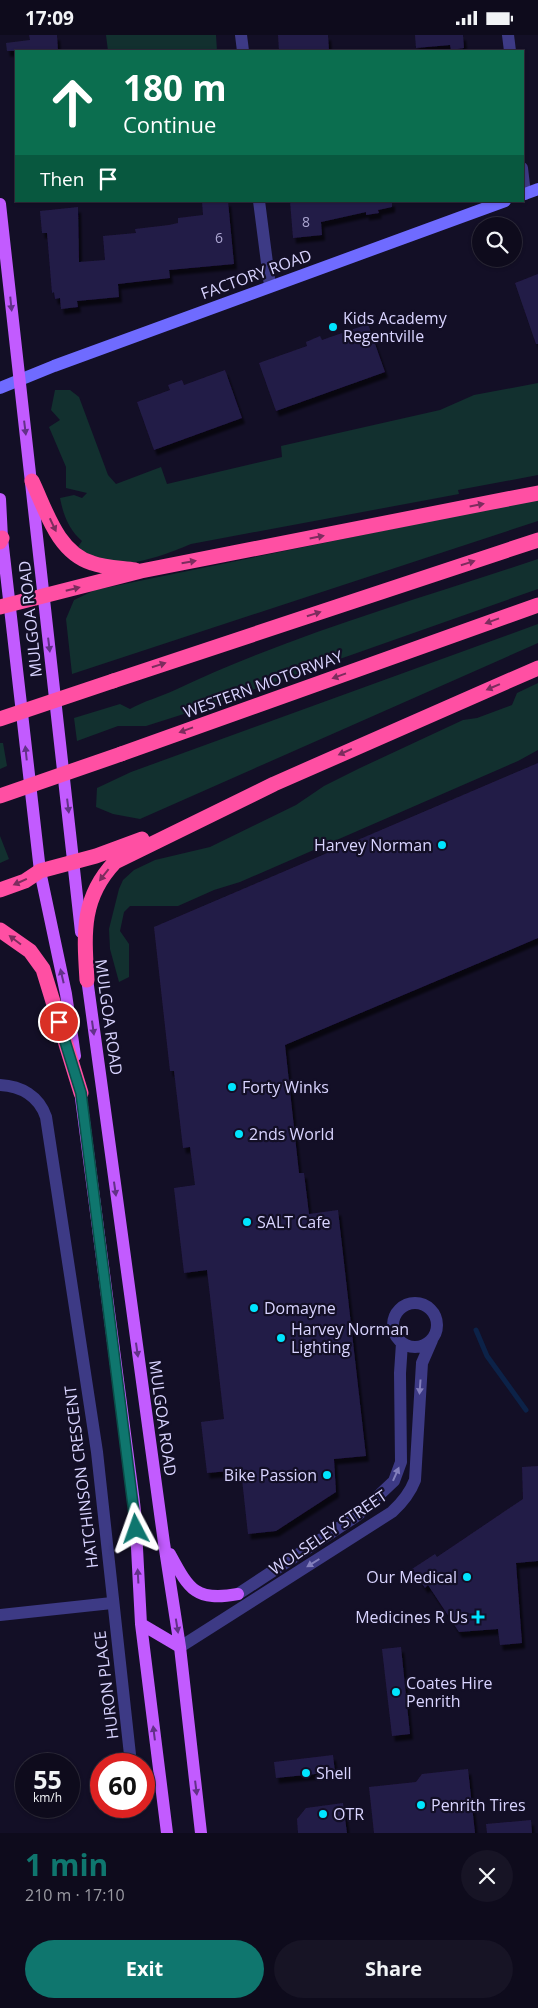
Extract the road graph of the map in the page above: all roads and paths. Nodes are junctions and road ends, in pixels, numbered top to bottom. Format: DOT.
graph roads {
  1 [pos="241,35"];
  2 [pos="508,35"];
  3 [pos="243,50"];
  4 [pos="510,50"];
  5 [pos="538,189"];
  6 [pos="524,194"];
  7 [pos="259,202"];
  8 [pos="502,202"];
  9 [pos="0,204"];
  10 [pos="270,286"];
  11 [pos="19,379"];
  12 [pos="0,388"];
  13 [pos="32,481"];
  14 [pos="538,493"];
  15 [pos="0,499"];
  16 [pos="1,540"];
  17 [pos="538,540"];
  18 [pos="141,571"];
  19 [pos="43,596"];
  20 [pos="538,605"];
  21 [pos="4,606"];
  22 [pos="538,668"];
  23 [pos="0,719"];
  24 [pos="0,796"];
  25 [pos="206,815"];
  26 [pos="74,863"];
  27 [pos="40,871"];
  28 [pos="0,890"];
  29 [pos="0,930"];
  30 [pos="87,980"];
  31 [pos="0,1085"];
  32 [pos="81,1093"];
  33 [pos="432,1340"];
  34 [pos="402,1343"];
  35 [pos="164,1543"];
  36 [pos="238,1594"];
  37 [pos="112,1603"];
  38 [pos="0,1615"];
  39 [pos="141,1625"];
  40 [pos="180,1647"];
  41 [pos="130,1753"];
  42 [pos="167,1833"];
  43 [pos="201,1833"];
  1 -- 3 [label="street"];
  2 -- 4 [label="street"];
  5 -- 6 [label="street"];
  7 -- 10 [label="street"];
  8 -- 10 [label="street, FACTORY ROAD"];
  9 -- 11 [label="main road, MULGOA ROAD, one-way"];
  10 -- 11 [label="street, FACTORY ROAD"];
  11 -- 12 [label="street, FACTORY ROAD"];
  11 -- 13 [label="main road, MULGOA ROAD, one-way"];
  13 -- 18 [label="highway, one-way"];
  13 -- 19 [label="main road, MULGOA ROAD"];
  18 -- 14 [label="highway, one-way"];
  15 -- 16 [label="main road, MULGOA ROAD"];
  16 -- 21 [label="main road, MULGOA ROAD"];
  23 -- 17 [label="highway, one-way, bridge"];
  19 -- 18 [label="highway, one-way"];
  19 -- 21 [label="highway"];
  19 -- 26 [label="main road, MULGOA ROAD, one-way"];
  20 -- 24 [label="highway, WESTERN MOTORWAY, one-way, bridge"];
  27 -- 21 [label="main road, MULGOA ROAD, one-way"];
  22 -- 25 [label="highway, one-way"];
  25 -- 26 [label="highway"];
  25 -- 30 [label="highway, one-way"];
  26 -- 27 [label="highway"];
  26 -- 30 [label="main road, MULGOA ROAD"];
  27 -- 28 [label="highway, one-way"];
  32 -- 27 [label="main road, MULGOA ROAD, one-way"];
  32 -- 29 [label="highway, one-way"];
  30 -- 35 [label="main road, MULGOA ROAD, one-way"];
  31 -- 37 [label="street, HATCHINSON CRESCENT"];
  39 -- 32 [label="main road, MULGOA ROAD, one-way"];
  33 -- 34 [label="street"];
  33 -- 34 [label="street"];
  33 -- 40 [label="street, WOLSELEY STREET, one-way"];
  36 -- 34 [label="street, WOLSELEY STREET, one-way"];
  35 -- 36 [label="main road"];
  35 -- 40 [label="main road, MULGOA ROAD, one-way"];
  37 -- 38 [label="street"];
  37 -- 41 [label="street, HURON PLACE"];
  39 -- 40 [label="main road"];
  42 -- 39 [label="main road, MULGOA ROAD, one-way"];
  40 -- 43 [label="main road, MULGOA ROAD, one-way"];
}
